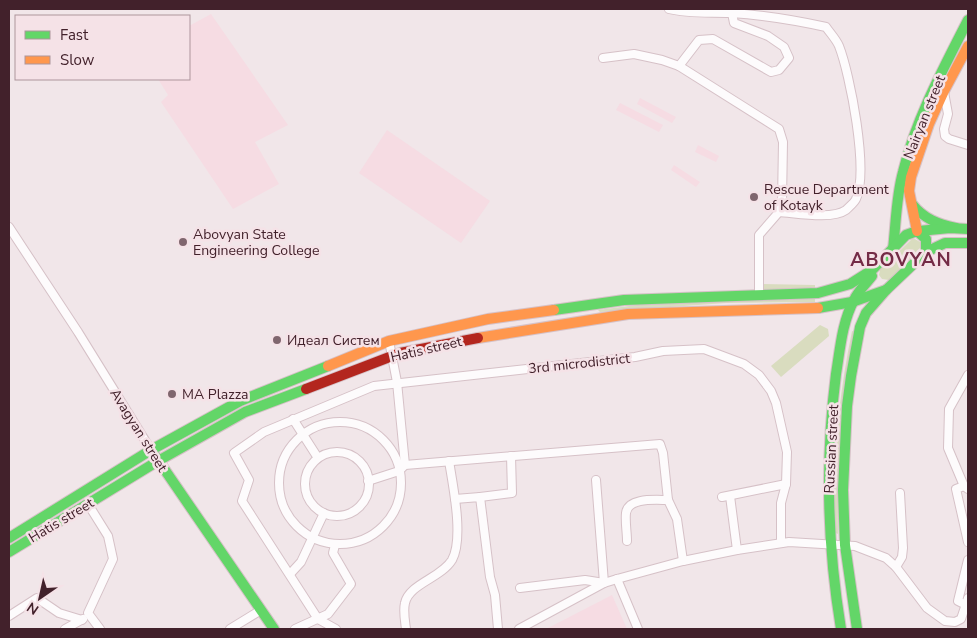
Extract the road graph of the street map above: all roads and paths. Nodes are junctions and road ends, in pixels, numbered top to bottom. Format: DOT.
graph roads {
  1 [pos="670,9"];
  2 [pos="732,13"];
  3 [pos="968,20"];
  4 [pos="968,46"];
  5 [pos="603,58"];
  6 [pos="678,66"];
  7 [pos="944,91"];
  8 [pos="968,145"];
  9 [pos="911,203"];
  10 [pos="779,212"];
  11 [pos="9,227"];
  12 [pos="956,228"];
  13 [pos="968,229"];
  14 [pos="918,231"];
  15 [pos="968,244"];
  16 [pos="893,249"];
  17 [pos="926,252"];
  18 [pos="872,273"];
  19 [pos="887,289"];
  20 [pos="759,294"];
  21 [pos="852,302"];
  22 [pos="389,341"];
  23 [pos="392,355"];
  24 [pos="968,376"];
  25 [pos="397,382"];
  26 [pos="293,419"];
  27 [pos="303,433"];
  28 [pos="151,450"];
  29 [pos="511,456"];
  30 [pos="318,458"];
  31 [pos="158,461"];
  32 [pos="450,461"];
  33 [pos="402,468"];
  34 [pos="596,480"];
  35 [pos="368,481"];
  36 [pos="786,484"];
  37 [pos="966,488"];
  38 [pos="900,493"];
  39 [pos="480,497"];
  40 [pos="455,499"];
  41 [pos="668,500"];
  42 [pos="88,504"];
  43 [pos="324,513"];
  44 [pos="9,538"];
  45 [pos="313,538"];
  46 [pos="627,541"];
  47 [pos="968,542"];
  48 [pos="781,543"];
  49 [pos="335,545"];
  50 [pos="830,545"];
  51 [pos="845,545"];
  52 [pos="738,550"];
  53 [pos="9,552"];
  54 [pos="968,560"];
  55 [pos="683,561"];
  56 [pos="896,567"];
  57 [pos="290,574"];
  58 [pos="617,579"];
  59 [pos="604,583"];
  60 [pos="520,588"];
  61 [pos="968,603"];
  62 [pos="261,610"];
  63 [pos="88,613"];
  64 [pos="9,616"];
  65 [pos="318,619"];
  66 [pos="82,620"];
  67 [pos="65,629"];
  68 [pos="100,629"];
  69 [pos="230,629"];
  70 [pos="274,629"];
  71 [pos="295,629"];
  72 [pos="336,629"];
  73 [pos="406,629"];
  74 [pos="498,629"];
  75 [pos="519,629"];
  76 [pos="638,629"];
  77 [pos="841,629"];
  78 [pos="857,629"];
  1 -- 2 [label="street"];
  2 -- 6 [label="street"];
  2 -- 10 [label="street"];
  3 -- 16 [label="main road, Nairyan street"];
  4 -- 7 [label="main road, Nairyan street"];
  5 -- 6 [label="street"];
  6 -- 10 [label="street"];
  7 -- 8 [label="street"];
  7 -- 9 [label="main road, Nairyan street"];
  9 -- 12 [label="main road"];
  9 -- 14 [label="main road, Nairyan street"];
  10 -- 20 [label="street"];
  11 -- 28 [label="street, Avagyan street"];
  12 -- 13 [label="main road"];
  12 -- 14 [label="main road"];
  14 -- 16 [label="main road"];
  14 -- 17 [label="main road, Nairyan street"];
  15 -- 17 [label="main road"];
  16 -- 18 [label="main road"];
  17 -- 19 [label="main road, Russian street"];
  18 -- 19 [label="main road"];
  18 -- 20 [label="main road, Hatis street"];
  18 -- 21 [label="main road, Russian street"];
  19 -- 21 [label="main road, Hatis street"];
  19 -- 51 [label="main road, Russian street"];
  20 -- 22 [label="main road, Hatis street"];
  21 -- 23 [label="main road, Hatis street"];
  21 -- 50 [label="main road, Russian street"];
  22 -- 23 [label="street"];
  22 -- 28 [label="main road, Hatis street"];
  23 -- 25 [label="street"];
  23 -- 31 [label="main road, Hatis street"];
  24 -- 37 [label="street"];
  25 -- 26 [label="street, 3rd microdistrict"];
  25 -- 33 [label="street"];
  25 -- 36 [label="street, 3rd microdistrict"];
  26 -- 27 [label="street"];
  26 -- 57 [label="street, 3rd microdistrict"];
  27 -- 30 [label="street"];
  27 -- 33 [label="street"];
  27 -- 45 [label="street"];
  28 -- 31 [label="main road, Avagyan street"];
  28 -- 44 [label="main road, Hatis street"];
  29 -- 32 [label="street"];
  29 -- 39 [label="street"];
  29 -- 41 [label="street"];
  30 -- 35 [label="street"];
  30 -- 43 [label="street"];
  31 -- 42 [label="main road, Hatis street"];
  31 -- 62 [label="main road, Avagyan street"];
  32 -- 33 [label="street"];
  32 -- 40 [label="street"];
  33 -- 35 [label="street"];
  33 -- 49 [label="street"];
  34 -- 59 [label="street"];
  35 -- 43 [label="street"];
  36 -- 48 [label="street, 3rd microdistrict"];
  36 -- 52 [label="street"];
  37 -- 47 [label="street"];
  38 -- 56 [label="street"];
  39 -- 40 [label="street"];
  39 -- 74 [label="street"];
  40 -- 73 [label="street"];
  41 -- 46 [label="street"];
  41 -- 55 [label="street"];
  42 -- 53 [label="main road, Hatis street"];
  42 -- 63 [label="street"];
  43 -- 45 [label="street"];
  45 -- 49 [label="street"];
  45 -- 57 [label="street"];
  48 -- 50 [label="street"];
  48 -- 52 [label="street"];
  49 -- 65 [label="street"];
  50 -- 51 [label="street"];
  50 -- 77 [label="main road, Russian street"];
  51 -- 56 [label="street"];
  51 -- 78 [label="main road, Russian street"];
  52 -- 55 [label="street"];
  54 -- 61 [label="street"];
  55 -- 58 [label="street"];
  56 -- 61 [label="street"];
  57 -- 65 [label="street"];
  58 -- 59 [label="street"];
  58 -- 76 [label="street"];
  59 -- 60 [label="street"];
  59 -- 75 [label="street"];
  62 -- 69 [label="street"];
  62 -- 70 [label="main road, Avagyan street"];
  63 -- 66 [label="street"];
  63 -- 68 [label="street"];
  64 -- 66 [label="street"];
  65 -- 71 [label="street"];
  65 -- 72 [label="street"];
  66 -- 67 [label="street"];
}
